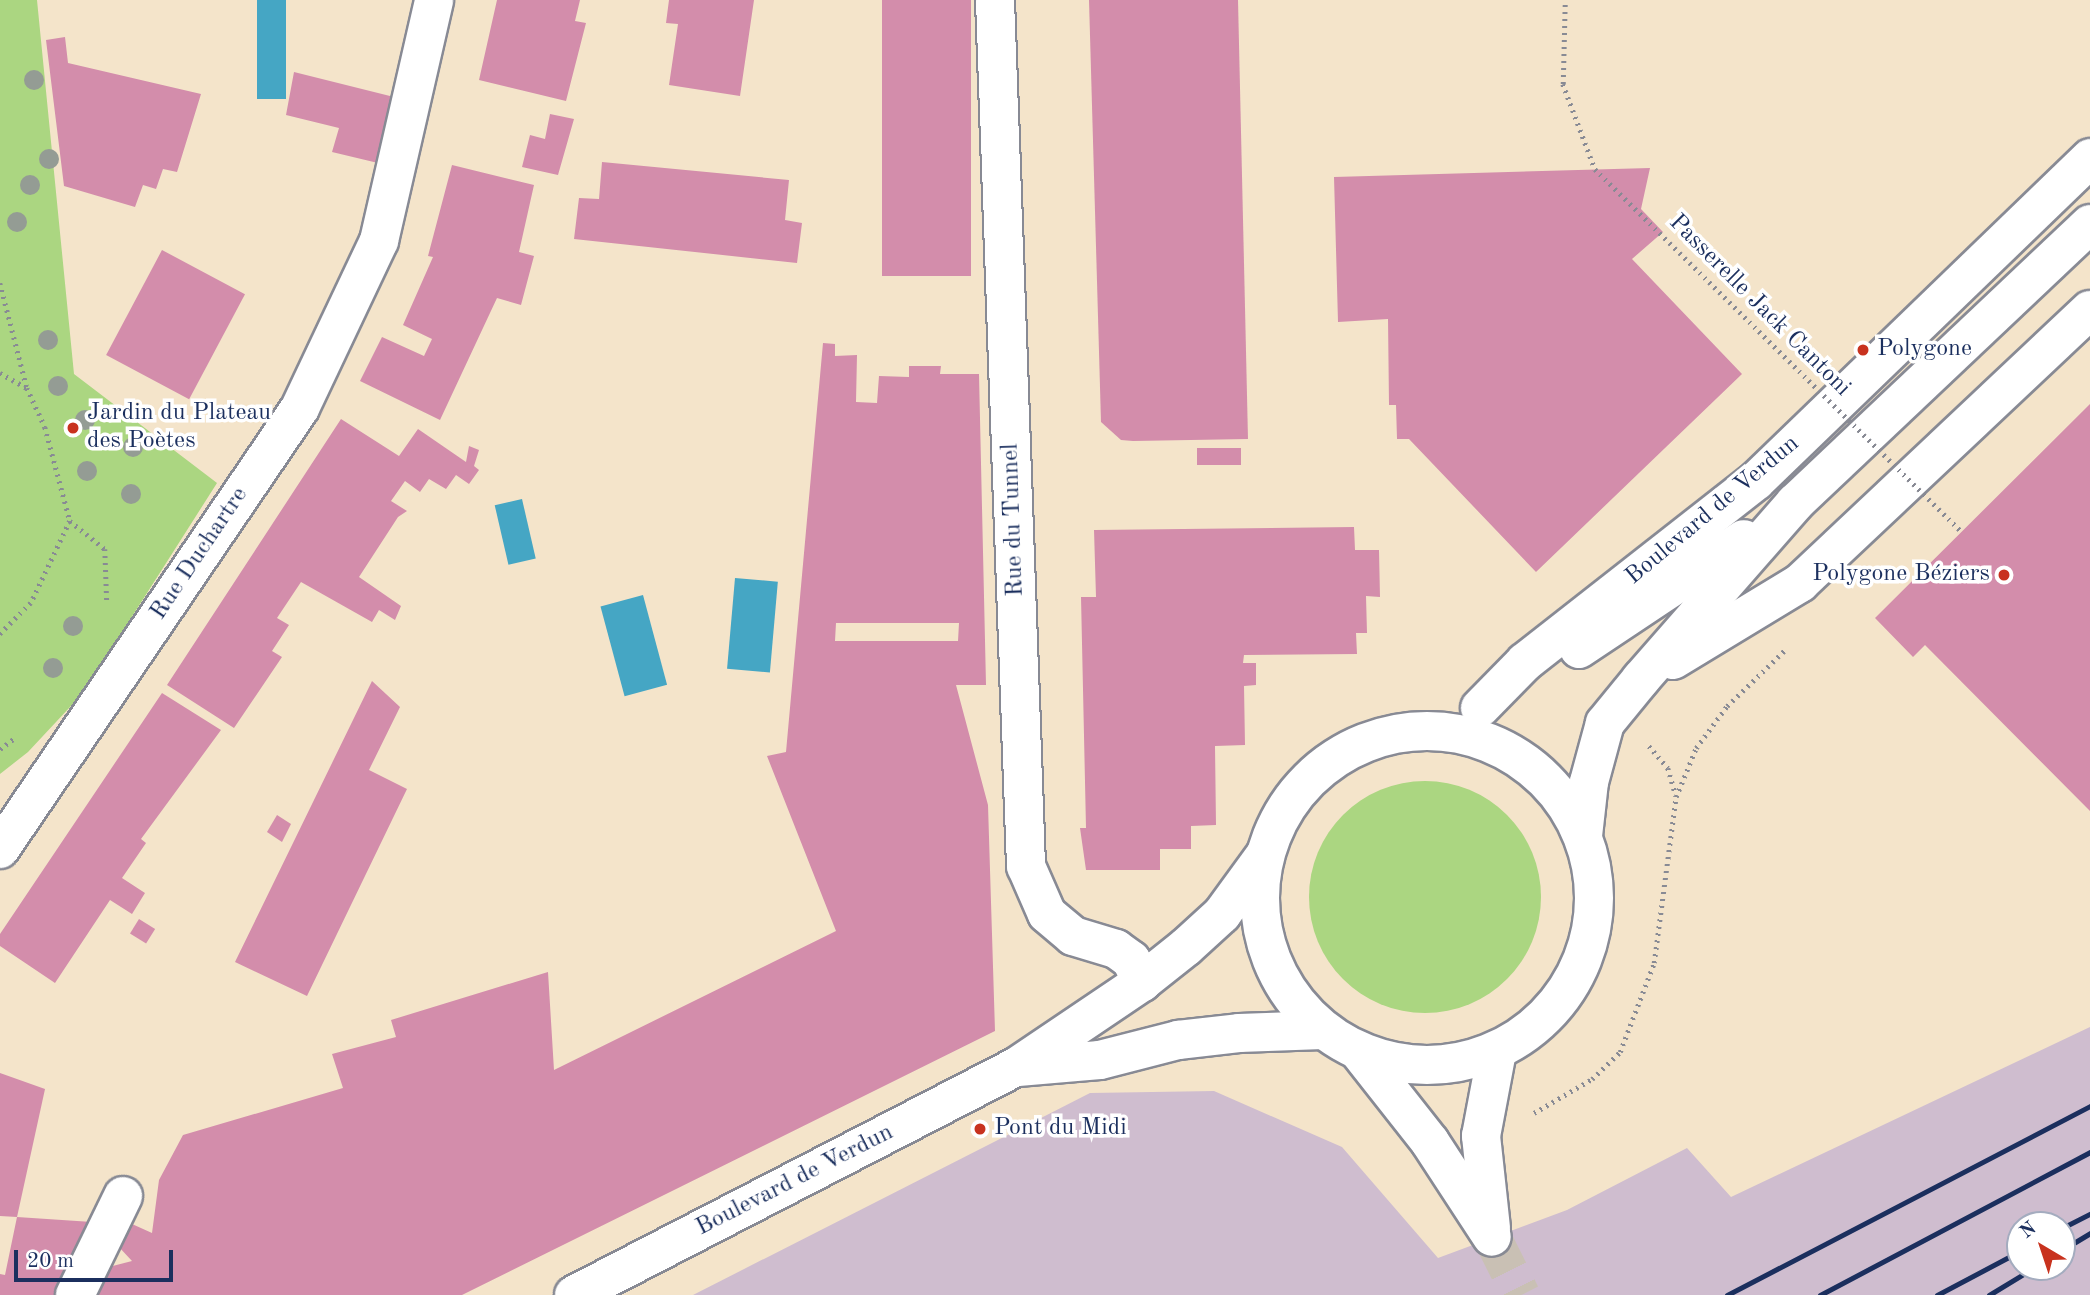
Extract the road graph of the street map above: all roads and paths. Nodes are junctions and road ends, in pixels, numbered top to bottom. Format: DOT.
graph roads {
  1 [pos="434,0"];
  2 [pos="995,0"];
  3 [pos="1565,0"];
  4 [pos="2090,158"];
  5 [pos="2090,224"];
  6 [pos="0,283"];
  7 [pos="2090,310"];
  8 [pos="0,373"];
  9 [pos="27,388"];
  10 [pos="1944,497"];
  11 [pos="1795,503"];
  12 [pos="1924,516"];
  13 [pos="70,521"];
  14 [pos="1962,532"];
  15 [pos="107,613"];
  16 [pos="0,634"];
  17 [pos="1787,648"];
  18 [pos="1642,679"];
  19 [pos="1480,708"];
  20 [pos="1430,730"];
  21 [pos="19,734"];
  22 [pos="0,749"];
  23 [pos="1583,836"];
  24 [pos="0,849"];
  25 [pos="1265,855"];
  26 [pos="1142,982"];
  27 [pos="1323,1030"];
  28 [pos="1497,1051"];
  29 [pos="1360,1053"];
  30 [pos="1016,1067"];
  31 [pos="1481,1136"];
  32 [pos="123,1196"];
  33 [pos="75,1295"];
  34 [pos="574,1295"];
  1 -- 24 [label="main road, Rue Duchartre"];
  2 -- 26 [label="main road, Rue du Tunnel"];
  3 -- 14 [label="path, Passerelle Jack Cantoni, bridge"];
  4 -- 19 [label="main road, Boulevard de Verdun"];
  5 -- 11 [label="main road, Boulevard de Verdun"];
  6 -- 9 [label="path"];
  7 -- 18 [label="main road, Boulevard de Verdun"];
  8 -- 9 [label="path"];
  9 -- 13 [label="path"];
  10 -- 12 [label="path"];
  11 -- 18 [label="main road, Boulevard de Verdun"];
  11 -- 19 [label="main road, Boulevard de Verdun"];
  13 -- 15 [label="path"];
  13 -- 16 [label="path"];
  17 -- 31 [label="path"];
  18 -- 23 [label="main road, Boulevard de Verdun"];
  19 -- 20 [label="main road, Boulevard de Verdun"];
  20 -- 23 [label="main road"];
  20 -- 25 [label="main road"];
  21 -- 22 [label="path"];
  23 -- 28 [label="main road"];
  25 -- 26 [label="main road, Boulevard de Verdun"];
  25 -- 27 [label="main road"];
  26 -- 30 [label="main road, Boulevard de Verdun"];
  27 -- 29 [label="main road"];
  27 -- 30 [label="main road, Boulevard de Verdun"];
  28 -- 29 [label="main road"];
  28 -- 31 [label="main road"];
  29 -- 31 [label="main road"];
  30 -- 34 [label="main road, Boulevard de Verdun"];
  32 -- 33 [label="main road"];
}
